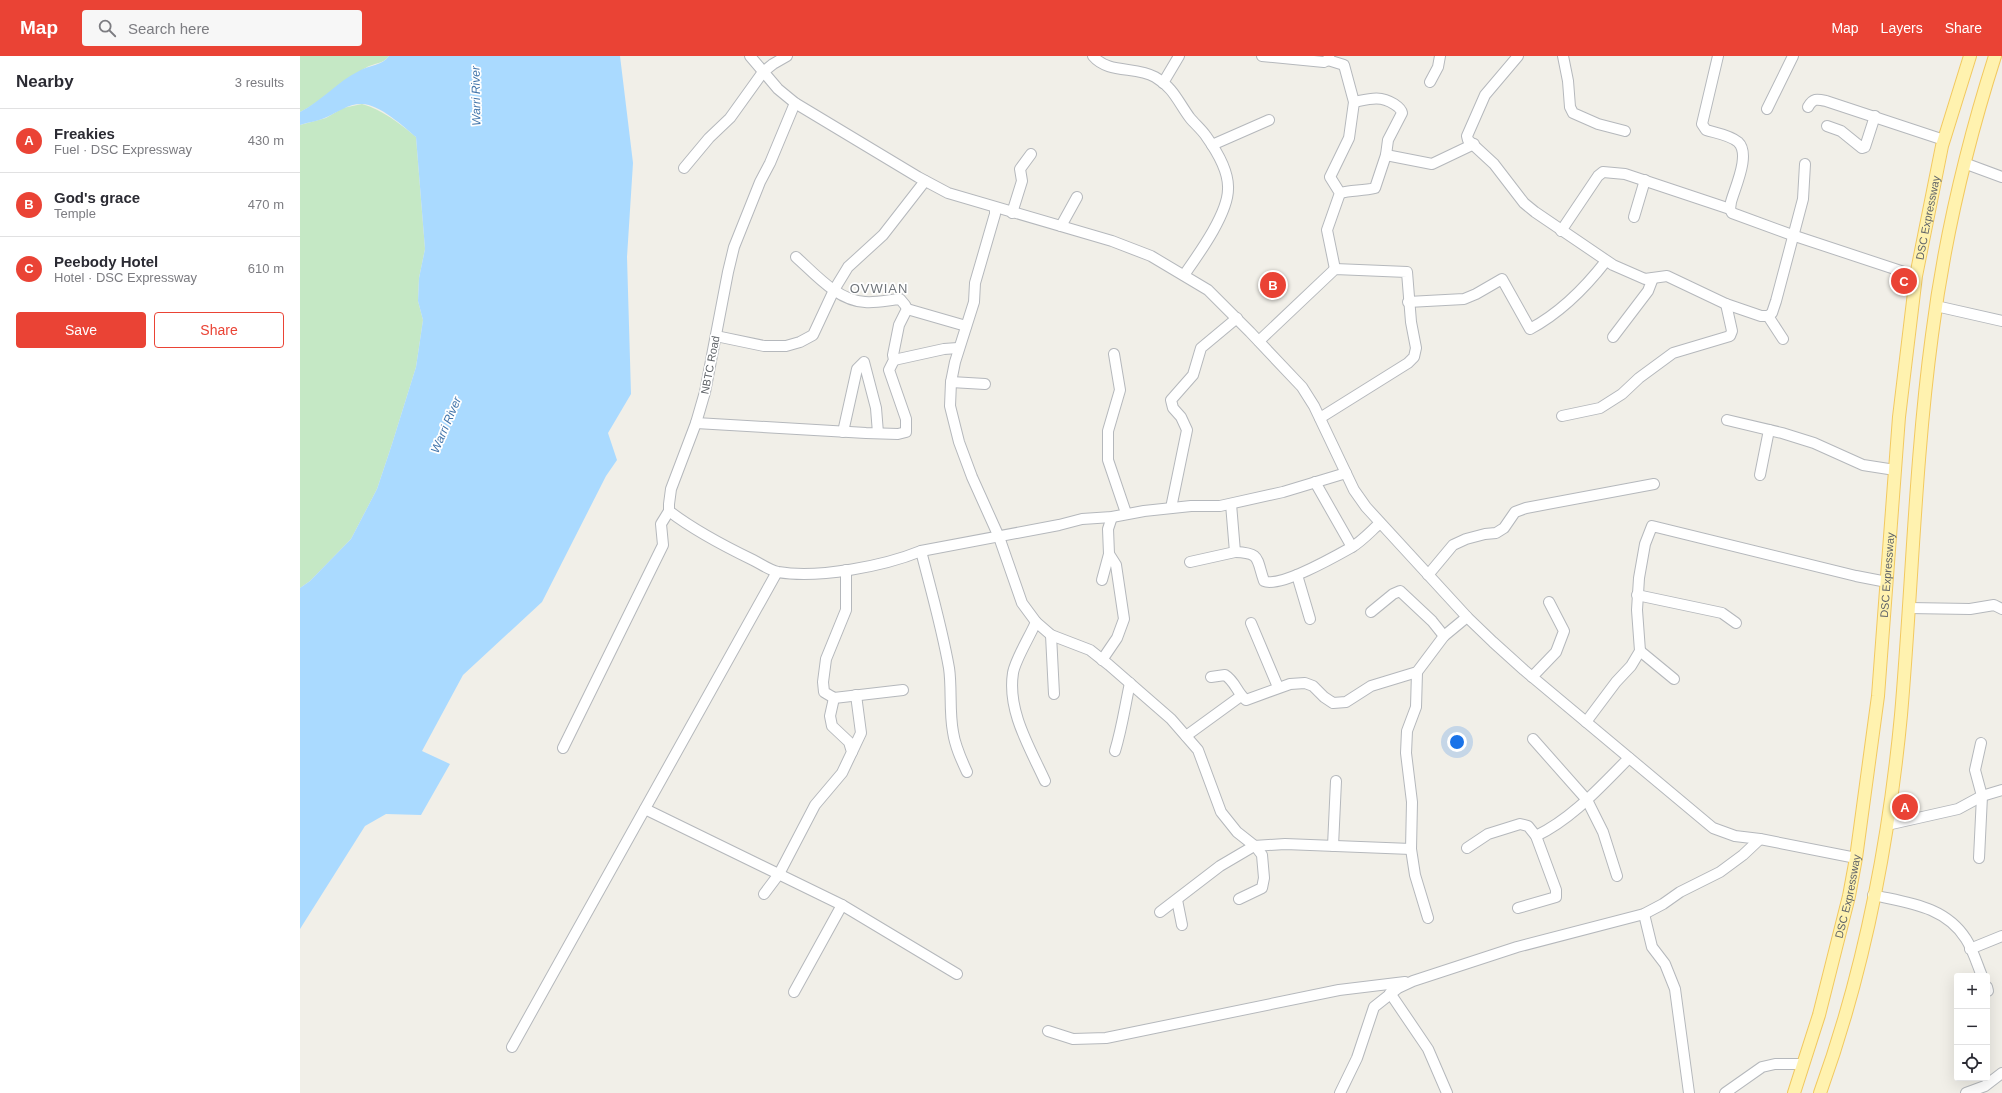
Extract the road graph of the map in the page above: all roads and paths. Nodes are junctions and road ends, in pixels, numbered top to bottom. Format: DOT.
graph roads {
  1 [pos="750,56"];
  2 [pos="787,56"];
  3 [pos="1093,56"];
  4 [pos="1179,56"];
  5 [pos="1262,56"];
  6 [pos="1440,56"];
  7 [pos="1518,56"];
  8 [pos="1563,56"];
  9 [pos="1718,56"];
  10 [pos="1793,56"];
  11 [pos="1970,56"];
  12 [pos="1995,56"];
  13 [pos="1328,58"];
  14 [pos="763,72"];
  15 [pos="1430,82"];
  16 [pos="1163,83"];
  17 [pos="1354,102"];
  18 [pos="795,103"];
  19 [pos="1808,107"];
  20 [pos="1767,109"];
  21 [pos="1875,116"];
  22 [pos="1269,120"];
  23 [pos="1827,126"];
  24 [pos="1625,131"];
  25 [pos="1944,140"];
  26 [pos="1474,144"];
  27 [pos="1212,145"];
  28 [pos="1031,154"];
  29 [pos="1386,155"];
  30 [pos="1964,163"];
  31 [pos="1805,164"];
  32 [pos="684,168"];
  33 [pos="2002,177"];
  34 [pos="1645,180"];
  35 [pos="925,181"];
  36 [pos="1340,194"];
  37 [pos="1077,197"];
  38 [pos="995,208"];
  39 [pos="1730,209"];
  40 [pos="1012,213"];
  41 [pos="1634,217"];
  42 [pos="1061,226"];
  43 [pos="1561,231"];
  44 [pos="1792,236"];
  45 [pos="796,257"];
  46 [pos="1606,261"];
  47 [pos="1335,269"];
  48 [pos="1184,275"];
  49 [pos="1916,276"];
  50 [pos="1653,278"];
  51 [pos="834,290"];
  52 [pos="1408,302"];
  53 [pos="1726,304"];
  54 [pos="1936,306"];
  55 [pos="907,309"];
  56 [pos="1768,316"];
  57 [pos="1237,318"];
  58 [pos="2002,321"];
  59 [pos="966,326"];
  60 [pos="716,336"];
  61 [pos="1613,337"];
  62 [pos="1782,339"];
  63 [pos="1259,341"];
  64 [pos="958,348"];
  65 [pos="1114,354"];
  66 [pos="894,360"];
  67 [pos="951,382"];
  68 [pos="985,384"];
  69 [pos="1562,416"];
  70 [pos="1320,418"];
  71 [pos="1727,420"];
  72 [pos="696,423"];
  73 [pos="1769,430"];
  74 [pos="843,432"];
  75 [pos="878,433"];
  76 [pos="1895,470"];
  77 [pos="1346,473"];
  78 [pos="1760,475"];
  79 [pos="1314,482"];
  80 [pos="1654,484"];
  81 [pos="1230,504"];
  82 [pos="1171,508"];
  83 [pos="669,511"];
  84 [pos="1126,513"];
  85 [pos="1112,517"];
  86 [pos="1380,523"];
  87 [pos="999,537"];
  88 [pos="1352,547"];
  89 [pos="921,551"];
  90 [pos="1235,552"];
  91 [pos="1109,554"];
  92 [pos="1190,562"];
  93 [pos="846,570"];
  94 [pos="777,572"];
  95 [pos="1297,575"];
  96 [pos="1428,575"];
  97 [pos="1102,580"];
  98 [pos="1887,582"];
  99 [pos="1637,595"];
  100 [pos="1549,602"];
  101 [pos="1909,608"];
  102 [pos="2002,609"];
  103 [pos="1371,612"];
  104 [pos="1467,617"];
  105 [pos="1310,619"];
  106 [pos="1036,622"];
  107 [pos="1251,622"];
  108 [pos="1736,623"];
  109 [pos="1051,635"];
  110 [pos="1444,636"];
  111 [pos="1640,651"];
  112 [pos="1102,660"];
  113 [pos="1417,672"];
  114 [pos="1211,677"];
  115 [pos="1532,677"];
  116 [pos="1674,679"];
  117 [pos="1130,683"];
  118 [pos="1278,687"];
  119 [pos="903,690"];
  120 [pos="1054,694"];
  121 [pos="856,695"];
  122 [pos="1241,696"];
  123 [pos="834,698"];
  124 [pos="1586,722"];
  125 [pos="1186,736"];
  126 [pos="1533,739"];
  127 [pos="1981,743"];
  128 [pos="563,748"];
  129 [pos="1115,751"];
  130 [pos="852,752"];
  131 [pos="1629,758"];
  132 [pos="967,772"];
  133 [pos="1045,781"];
  134 [pos="1336,781"];
  135 [pos="2002,790"];
  136 [pos="1982,796"];
  137 [pos="1587,800"];
  138 [pos="645,809"];
  139 [pos="1887,825"];
  140 [pos="1536,836"];
  141 [pos="1760,839"];
  142 [pos="1254,846"];
  143 [pos="1334,846"];
  144 [pos="1467,848"];
  145 [pos="1411,849"];
  146 [pos="1856,858"];
  147 [pos="1979,858"];
  148 [pos="780,874"];
  149 [pos="1617,876"];
  150 [pos="764,894"];
  151 [pos="1873,894"];
  152 [pos="1239,899"];
  153 [pos="1177,900"];
  154 [pos="842,905"];
  155 [pos="1518,908"];
  156 [pos="1160,912"];
  157 [pos="1644,914"];
  158 [pos="1428,918"];
  159 [pos="1182,925"];
  160 [pos="2002,936"];
  161 [pos="1970,949"];
  162 [pos="1981,973"];
  163 [pos="957,974"];
  164 [pos="1413,981"];
  165 [pos="794,992"];
  166 [pos="1390,993"];
  167 [pos="1048,1031"];
  168 [pos="512,1047"];
  169 [pos="1803,1064"];
  170 [pos="2002,1073"];
  171 [pos="1340,1093"];
  172 [pos="1448,1093"];
  173 [pos="1689,1093"];
  174 [pos="1725,1093"];
  175 [pos="1794,1093"];
  176 [pos="1820,1093"];
  177 [pos="1966,1093"];
  1 -- 14 [label="street"];
  2 -- 14 [label="street"];
  3 -- 16 [label="street"];
  4 -- 16 [label="street"];
  5 -- 13 [label="street"];
  6 -- 15 [label="street"];
  7 -- 26 [label="street"];
  8 -- 24 [label="street"];
  9 -- 39 [label="street"];
  10 -- 20 [label="street"];
  11 -- 25 [label="main road, DSC Expressway"];
  12 -- 30 [label="main road"];
  13 -- 17 [label="street"];
  14 -- 18 [label="street"];
  14 -- 32 [label="street"];
  16 -- 27 [label="street"];
  17 -- 29 [label="street"];
  17 -- 36 [label="street"];
  18 -- 35 [label="street"];
  18 -- 60 [label="street, NBTC Road"];
  19 -- 21 [label="street"];
  21 -- 23 [label="street"];
  21 -- 25 [label="street"];
  22 -- 27 [label="street"];
  25 -- 49 [label="main road, DSC Expressway"];
  26 -- 29 [label="street"];
  26 -- 43 [label="street"];
  27 -- 48 [label="street"];
  28 -- 40 [label="street"];
  29 -- 36 [label="street"];
  30 -- 33 [label="street"];
  30 -- 54 [label="main road"];
  31 -- 44 [label="street"];
  34 -- 39 [label="street"];
  34 -- 41 [label="street"];
  34 -- 43 [label="street"];
  35 -- 38 [label="street"];
  35 -- 51 [label="street"];
  36 -- 47 [label="street"];
  37 -- 42 [label="street"];
  38 -- 40 [label="street"];
  38 -- 59 [label="street"];
  39 -- 44 [label="street"];
  40 -- 42 [label="street"];
  42 -- 48 [label="street"];
  43 -- 46 [label="street"];
  44 -- 49 [label="street"];
  44 -- 56 [label="street"];
  45 -- 51 [label="street"];
  46 -- 50 [label="street"];
  46 -- 52 [label="street"];
  47 -- 52 [label="street"];
  47 -- 63 [label="street"];
  48 -- 57 [label="street"];
  49 -- 76 [label="main road, DSC Expressway"];
  50 -- 53 [label="street"];
  50 -- 61 [label="street"];
  51 -- 55 [label="street"];
  51 -- 60 [label="street"];
  52 -- 70 [label="street"];
  53 -- 56 [label="street"];
  53 -- 69 [label="street"];
  54 -- 58 [label="street"];
  54 -- 101 [label="main road"];
  55 -- 59 [label="street"];
  55 -- 66 [label="street"];
  56 -- 62 [label="street"];
  57 -- 63 [label="street"];
  57 -- 82 [label="street"];
  59 -- 64 [label="street"];
  60 -- 72 [label="street, NBTC Road"];
  63 -- 70 [label="street"];
  64 -- 66 [label="street"];
  64 -- 67 [label="street"];
  65 -- 84 [label="street"];
  66 -- 75 [label="street"];
  67 -- 68 [label="street"];
  67 -- 87 [label="street"];
  70 -- 77 [label="street"];
  71 -- 73 [label="street"];
  72 -- 74 [label="street"];
  72 -- 83 [label="street, NBTC Road"];
  73 -- 76 [label="street"];
  73 -- 78 [label="street"];
  74 -- 75 [label="street"];
  74 -- 75 [label="street"];
  76 -- 98 [label="main road, DSC Expressway"];
  77 -- 79 [label="street"];
  77 -- 86 [label="street"];
  79 -- 81 [label="street"];
  79 -- 88 [label="street"];
  80 -- 96 [label="street"];
  81 -- 82 [label="street"];
  81 -- 90 [label="street"];
  82 -- 84 [label="street"];
  83 -- 94 [label="street"];
  83 -- 128 [label="street, NBTC Road"];
  84 -- 85 [label="street"];
  85 -- 87 [label="street"];
  85 -- 91 [label="street"];
  86 -- 88 [label="street"];
  86 -- 96 [label="street"];
  87 -- 89 [label="street"];
  87 -- 106 [label="street"];
  88 -- 95 [label="street"];
  89 -- 93 [label="street"];
  89 -- 132 [label="street"];
  90 -- 92 [label="street"];
  90 -- 95 [label="street"];
  91 -- 97 [label="street"];
  91 -- 112 [label="street"];
  93 -- 94 [label="street"];
  93 -- 123 [label="street"];
  94 -- 138 [label="street"];
  95 -- 105 [label="street"];
  96 -- 104 [label="street"];
  98 -- 99 [label="street"];
  98 -- 146 [label="main road, DSC Expressway"];
  99 -- 108 [label="street"];
  99 -- 111 [label="street"];
  100 -- 115 [label="street"];
  101 -- 102 [label="street"];
  101 -- 139 [label="main road"];
  103 -- 110 [label="street"];
  104 -- 110 [label="street"];
  104 -- 115 [label="street"];
  106 -- 109 [label="street"];
  106 -- 133 [label="street"];
  107 -- 118 [label="street"];
  109 -- 112 [label="street"];
  109 -- 120 [label="street"];
  110 -- 113 [label="street"];
  111 -- 116 [label="street"];
  111 -- 124 [label="street"];
  112 -- 117 [label="street"];
  113 -- 118 [label="street"];
  113 -- 145 [label="street"];
  114 -- 122 [label="street"];
  115 -- 124 [label="street"];
  117 -- 125 [label="street"];
  117 -- 129 [label="street"];
  118 -- 122 [label="street"];
  119 -- 121 [label="street"];
  121 -- 123 [label="street"];
  121 -- 130 [label="street"];
  122 -- 125 [label="street"];
  123 -- 130 [label="street"];
  124 -- 131 [label="street"];
  125 -- 142 [label="street"];
  126 -- 137 [label="street"];
  127 -- 136 [label="street"];
  130 -- 148 [label="street"];
  131 -- 137 [label="street"];
  131 -- 141 [label="street"];
  134 -- 143 [label="street"];
  135 -- 136 [label="street"];
  136 -- 139 [label="street"];
  136 -- 147 [label="street"];
  137 -- 140 [label="street"];
  137 -- 149 [label="street"];
  138 -- 148 [label="street"];
  138 -- 168 [label="street"];
  139 -- 151 [label="main road"];
  140 -- 144 [label="street"];
  140 -- 155 [label="street"];
  141 -- 146 [label="street"];
  141 -- 157 [label="street"];
  142 -- 143 [label="street"];
  142 -- 152 [label="street"];
  142 -- 153 [label="street"];
  143 -- 145 [label="street"];
  145 -- 158 [label="street"];
  146 -- 169 [label="main road, DSC Expressway"];
  148 -- 150 [label="street"];
  148 -- 154 [label="street"];
  151 -- 161 [label="street"];
  151 -- 176 [label="main road"];
  153 -- 156 [label="street"];
  153 -- 159 [label="street"];
  154 -- 163 [label="street"];
  154 -- 165 [label="street"];
  157 -- 164 [label="street"];
  157 -- 173 [label="street"];
  160 -- 161 [label="street"];
  161 -- 162 [label="street"];
  164 -- 166 [label="street"];
  164 -- 167 [label="street"];
  166 -- 171 [label="street"];
  166 -- 172 [label="street"];
  169 -- 174 [label="street"];
  169 -- 175 [label="main road, DSC Expressway"];
  170 -- 177 [label="street"];
}
